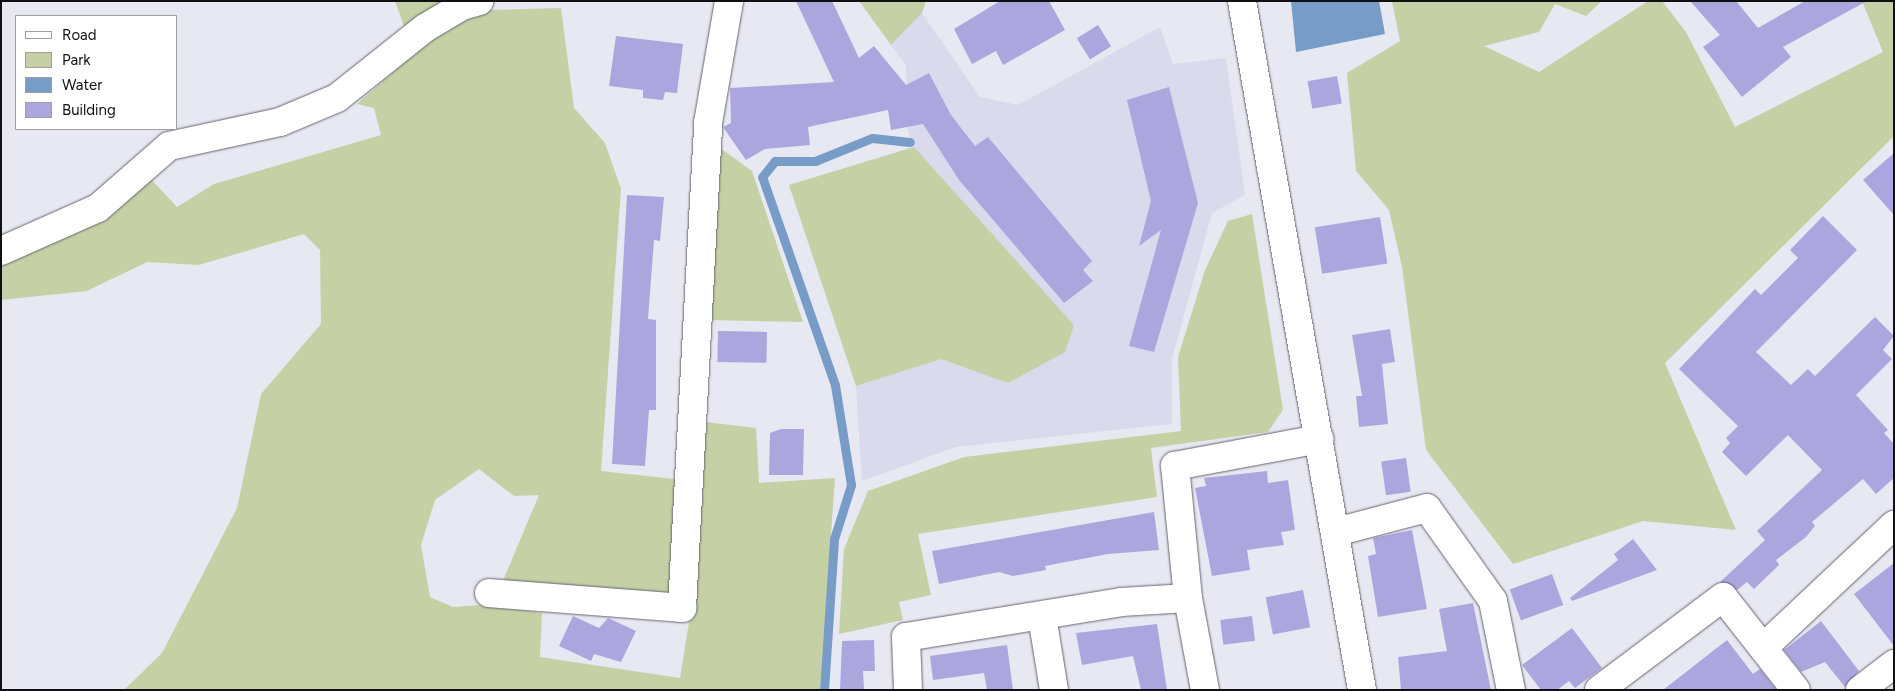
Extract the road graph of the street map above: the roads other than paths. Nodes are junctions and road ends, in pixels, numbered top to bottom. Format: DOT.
graph roads {
  1 [pos="479,1"];
  2 [pos="729,1"];
  3 [pos="1242,1"];
  4 [pos="1,251"];
  5 [pos="1318,439"];
  6 [pos="1894,525"];
  7 [pos="1336,532"];
  8 [pos="489,593"];
  9 [pos="1188,598"];
  10 [pos="1042,616"];
  11 [pos="1763,648"];
  12 [pos="1894,664"];
  13 [pos="908,690"];
  14 [pos="1054,690"];
  15 [pos="1205,690"];
  16 [pos="1362,690"];
  17 [pos="1511,690"];
  18 [pos="1599,690"];
  19 [pos="1796,690"];
  20 [pos="1860,690"];
  1 -- 4 [label="street"];
  2 -- 8 [label="street"];
  3 -- 5 [label="street"];
  5 -- 7 [label="street"];
  5 -- 9 [label="street"];
  6 -- 11 [label="street"];
  7 -- 16 [label="street"];
  7 -- 17 [label="street"];
  9 -- 10 [label="street"];
  9 -- 15 [label="street"];
  10 -- 13 [label="street"];
  10 -- 14 [label="street"];
  11 -- 18 [label="street"];
  11 -- 19 [label="street"];
  12 -- 20 [label="street"];
}
